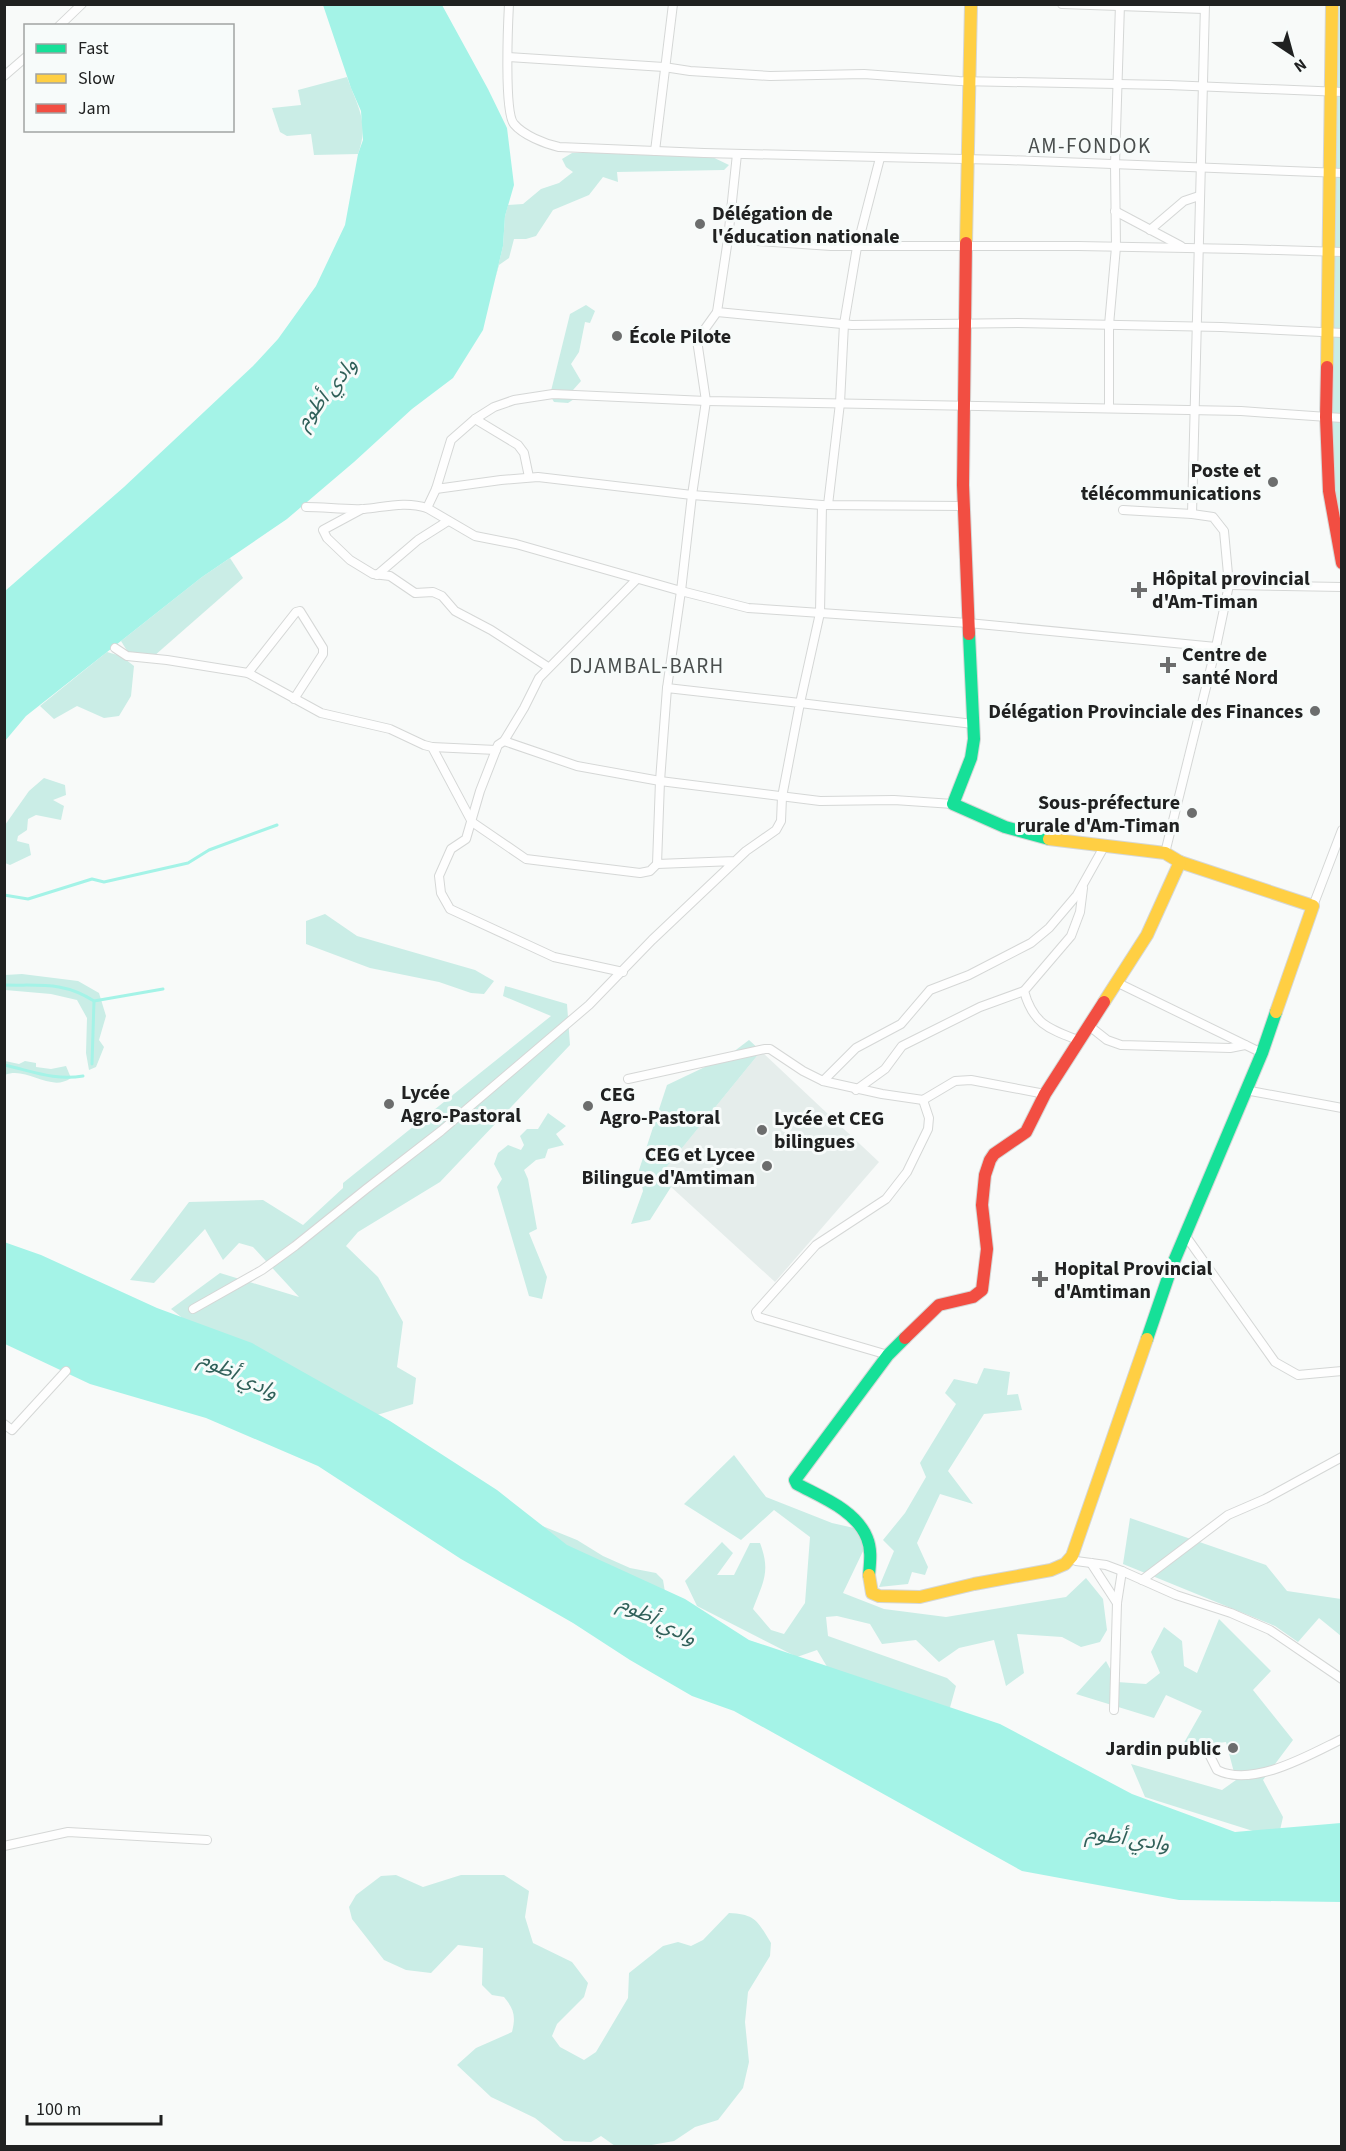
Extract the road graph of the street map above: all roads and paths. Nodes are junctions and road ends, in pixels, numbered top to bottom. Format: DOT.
graph roads {
  1 [pos="82,4"];
  2 [pos="509,4"];
  3 [pos="673,4"];
  4 [pos="971,4"];
  5 [pos="1062,4"];
  6 [pos="1120,6"];
  7 [pos="1205,7"];
  8 [pos="1335,10"];
  9 [pos="61,24"];
  10 [pos="508,57"];
  11 [pos="24,59"];
  12 [pos="664,67"];
  13 [pos="4,76"];
  14 [pos="970,81"];
  15 [pos="1117,85"];
  16 [pos="1202,86"];
  17 [pos="1336,93"];
  18 [pos="655,151"];
  19 [pos="737,154"];
  20 [pos="880,158"];
  21 [pos="967,159"];
  22 [pos="1115,164"];
  23 [pos="1199,168"];
  24 [pos="1335,173"];
  25 [pos="1199,196"];
  26 [pos="1115,211"];
  27 [pos="1150,230"];
  28 [pos="728,239"];
  29 [pos="857,247"];
  30 [pos="965,247"];
  31 [pos="1116,247"];
  32 [pos="1184,248"];
  33 [pos="1199,248"];
  34 [pos="1341,252"];
  35 [pos="1328,253"];
  36 [pos="717,312"];
  37 [pos="844,324"];
  38 [pos="964,324"];
  39 [pos="1109,325"];
  40 [pos="1196,326"];
  41 [pos="1341,333"];
  42 [pos="1327,334"];
  43 [pos="706,401"];
  44 [pos="840,403"];
  45 [pos="965,405"];
  46 [pos="1109,408"];
  47 [pos="1194,410"];
  48 [pos="1326,417"];
  49 [pos="1341,418"];
  50 [pos="476,419"];
  51 [pos="530,477"];
  52 [pos="436,489"];
  53 [pos="692,495"];
  54 [pos="825,505"];
  55 [pos="964,506"];
  56 [pos="306,507"];
  57 [pos="427,508"];
  58 [pos="362,509"];
  59 [pos="1123,510"];
  60 [pos="1192,514"];
  61 [pos="448,521"];
  62 [pos="1341,563"];
  63 [pos="377,575"];
  64 [pos="637,579"];
  65 [pos="1229,585"];
  66 [pos="1341,587"];
  67 [pos="681,591"];
  68 [pos="820,613"];
  69 [pos="968,623"];
  70 [pos="1216,647"];
  71 [pos="115,648"];
  72 [pos="548,667"];
  73 [pos="248,673"];
  74 [pos="667,688"];
  75 [pos="294,699"];
  76 [pos="800,704"];
  77 [pos="973,724"];
  78 [pos="504,741"];
  79 [pos="432,747"];
  80 [pos="496,750"];
  81 [pos="660,781"];
  82 [pos="782,797"];
  83 [pos="953,804"];
  84 [pos="472,822"];
  85 [pos="1341,830"];
  86 [pos="1340,840"];
  87 [pos="1105,846"];
  88 [pos="1165,853"];
  89 [pos="735,861"];
  90 [pos="1180,862"];
  91 [pos="657,864"];
  92 [pos="1084,883"];
  93 [pos="1313,906"];
  94 [pos="623,972"];
  95 [pos="1116,982"];
  96 [pos="1024,991"];
  97 [pos="1088,1025"];
  98 [pos="1078,1040"];
  99 [pos="1245,1046"];
  100 [pos="1262,1053"];
  101 [pos="628,1079"];
  102 [pos="823,1081"];
  103 [pos="856,1089"];
  104 [pos="1245,1090"];
  105 [pos="1045,1094"];
  106 [pos="923,1100"];
  107 [pos="1341,1108"];
  108 [pos="1185,1235"];
  109 [pos="193,1309"];
  110 [pos="888,1355"];
  111 [pos="66,1371"];
  112 [pos="1341,1371"];
  113 [pos="4,1424"];
  114 [pos="8,1430"];
  115 [pos="1341,1457"];
  116 [pos="1072,1556"];
  117 [pos="1091,1563"];
  118 [pos="1122,1570"];
  119 [pos="1142,1580"];
  120 [pos="1117,1603"];
  121 [pos="1341,1679"];
  122 [pos="1114,1710"];
  123 [pos="1341,1739"];
  124 [pos="1207,1749"];
  125 [pos="207,1840"];
  126 [pos="4,1846"];
  1 -- 9 [label="street"];
  2 -- 10 [label="street"];
  3 -- 12 [label="street"];
  4 -- 14 [label="street"];
  5 -- 6 [label="street"];
  6 -- 7 [label="street"];
  6 -- 15 [label="street"];
  7 -- 16 [label="street"];
  8 -- 17 [label="street"];
  10 -- 12 [label="street"];
  10 -- 18 [label="street"];
  11 -- 13 [label="street"];
  12 -- 14 [label="street"];
  12 -- 18 [label="street"];
  14 -- 15 [label="street"];
  14 -- 21 [label="street"];
  15 -- 16 [label="street"];
  15 -- 22 [label="street"];
  16 -- 17 [label="street"];
  16 -- 23 [label="street"];
  17 -- 24 [label="street"];
  18 -- 19 [label="street"];
  19 -- 20 [label="street"];
  19 -- 28 [label="street"];
  20 -- 21 [label="street"];
  20 -- 29 [label="street"];
  21 -- 22 [label="street"];
  21 -- 30 [label="street"];
  22 -- 23 [label="street"];
  22 -- 26 [label="street"];
  23 -- 24 [label="street"];
  23 -- 25 [label="street"];
  24 -- 35 [label="street"];
  25 -- 27 [label="street"];
  25 -- 33 [label="street"];
  26 -- 27 [label="street"];
  26 -- 31 [label="street"];
  27 -- 32 [label="street"];
  28 -- 29 [label="street"];
  28 -- 36 [label="street"];
  29 -- 30 [label="street"];
  29 -- 37 [label="street"];
  30 -- 31 [label="street"];
  30 -- 38 [label="street"];
  31 -- 32 [label="street"];
  31 -- 39 [label="street"];
  32 -- 33 [label="street"];
  33 -- 35 [label="street"];
  33 -- 40 [label="street"];
  34 -- 35 [label="street"];
  35 -- 42 [label="street"];
  36 -- 37 [label="street"];
  36 -- 43 [label="street"];
  37 -- 38 [label="street"];
  37 -- 44 [label="street"];
  38 -- 39 [label="street"];
  38 -- 45 [label="street"];
  39 -- 40 [label="street"];
  39 -- 46 [label="street"];
  40 -- 42 [label="street"];
  40 -- 47 [label="street"];
  41 -- 42 [label="street"];
  42 -- 48 [label="street"];
  43 -- 44 [label="street"];
  43 -- 50 [label="street"];
  43 -- 53 [label="street"];
  44 -- 45 [label="street"];
  44 -- 54 [label="street"];
  45 -- 46 [label="street"];
  45 -- 55 [label="street"];
  46 -- 47 [label="street"];
  47 -- 48 [label="street"];
  47 -- 60 [label="street"];
  48 -- 49 [label="street"];
  48 -- 62 [label="street"];
  50 -- 51 [label="street"];
  50 -- 52 [label="street"];
  51 -- 52 [label="street"];
  51 -- 53 [label="street"];
  52 -- 57 [label="street"];
  53 -- 54 [label="street"];
  53 -- 67 [label="street"];
  54 -- 55 [label="street"];
  54 -- 68 [label="street"];
  55 -- 69 [label="street"];
  56 -- 58 [label="street"];
  57 -- 58 [label="street"];
  57 -- 61 [label="street"];
  58 -- 63 [label="street"];
  59 -- 60 [label="street"];
  60 -- 65 [label="street"];
  61 -- 63 [label="street"];
  61 -- 64 [label="street"];
  63 -- 72 [label="street"];
  64 -- 67 [label="street"];
  64 -- 72 [label="street"];
  65 -- 66 [label="street"];
  65 -- 70 [label="street"];
  67 -- 68 [label="street"];
  67 -- 74 [label="street"];
  68 -- 69 [label="street"];
  68 -- 76 [label="street"];
  69 -- 70 [label="street"];
  69 -- 77 [label="street"];
  70 -- 88 [label="street"];
  71 -- 73 [label="street"];
  72 -- 78 [label="street"];
  73 -- 75 [label="street"];
  73 -- 75 [label="street"];
  74 -- 76 [label="street"];
  74 -- 81 [label="street"];
  75 -- 79 [label="street"];
  76 -- 77 [label="street"];
  76 -- 82 [label="street"];
  77 -- 83 [label="street"];
  78 -- 80 [label="street"];
  78 -- 81 [label="street"];
  79 -- 80 [label="street"];
  79 -- 84 [label="street"];
  80 -- 84 [label="street"];
  81 -- 82 [label="street"];
  81 -- 91 [label="street"];
  82 -- 83 [label="street"];
  82 -- 89 [label="street"];
  83 -- 87 [label="street"];
  84 -- 91 [label="street"];
  84 -- 94 [label="street"];
  85 -- 86 [label="street"];
  86 -- 93 [label="street"];
  87 -- 88 [label="street"];
  87 -- 92 [label="street"];
  88 -- 90 [label="street"];
  89 -- 91 [label="street"];
  89 -- 94 [label="street"];
  90 -- 93 [label="street"];
  90 -- 95 [label="street"];
  92 -- 96 [label="street"];
  92 -- 102 [label="street"];
  93 -- 100 [label="street"];
  94 -- 109 [label="street"];
  95 -- 97 [label="street"];
  95 -- 99 [label="street"];
  96 -- 98 [label="street"];
  96 -- 103 [label="street"];
  97 -- 98 [label="street"];
  97 -- 99 [label="street"];
  98 -- 105 [label="street"];
  99 -- 100 [label="street"];
  100 -- 104 [label="street"];
  101 -- 102 [label="street"];
  102 -- 103 [label="street"];
  103 -- 106 [label="street"];
  104 -- 107 [label="street"];
  104 -- 108 [label="street"];
  105 -- 106 [label="street"];
  105 -- 110 [label="street"];
  106 -- 110 [label="street"];
  108 -- 112 [label="street"];
  108 -- 116 [label="street"];
  110 -- 116 [label="street"];
  111 -- 114 [label="street"];
  113 -- 114 [label="street"];
  115 -- 119 [label="street"];
  116 -- 117 [label="street"];
  117 -- 118 [label="street"];
  117 -- 120 [label="street"];
  118 -- 119 [label="street"];
  118 -- 120 [label="street"];
  119 -- 121 [label="street"];
  120 -- 122 [label="street"];
  123 -- 124 [label="street"];
  125 -- 126 [label="street"];
}
